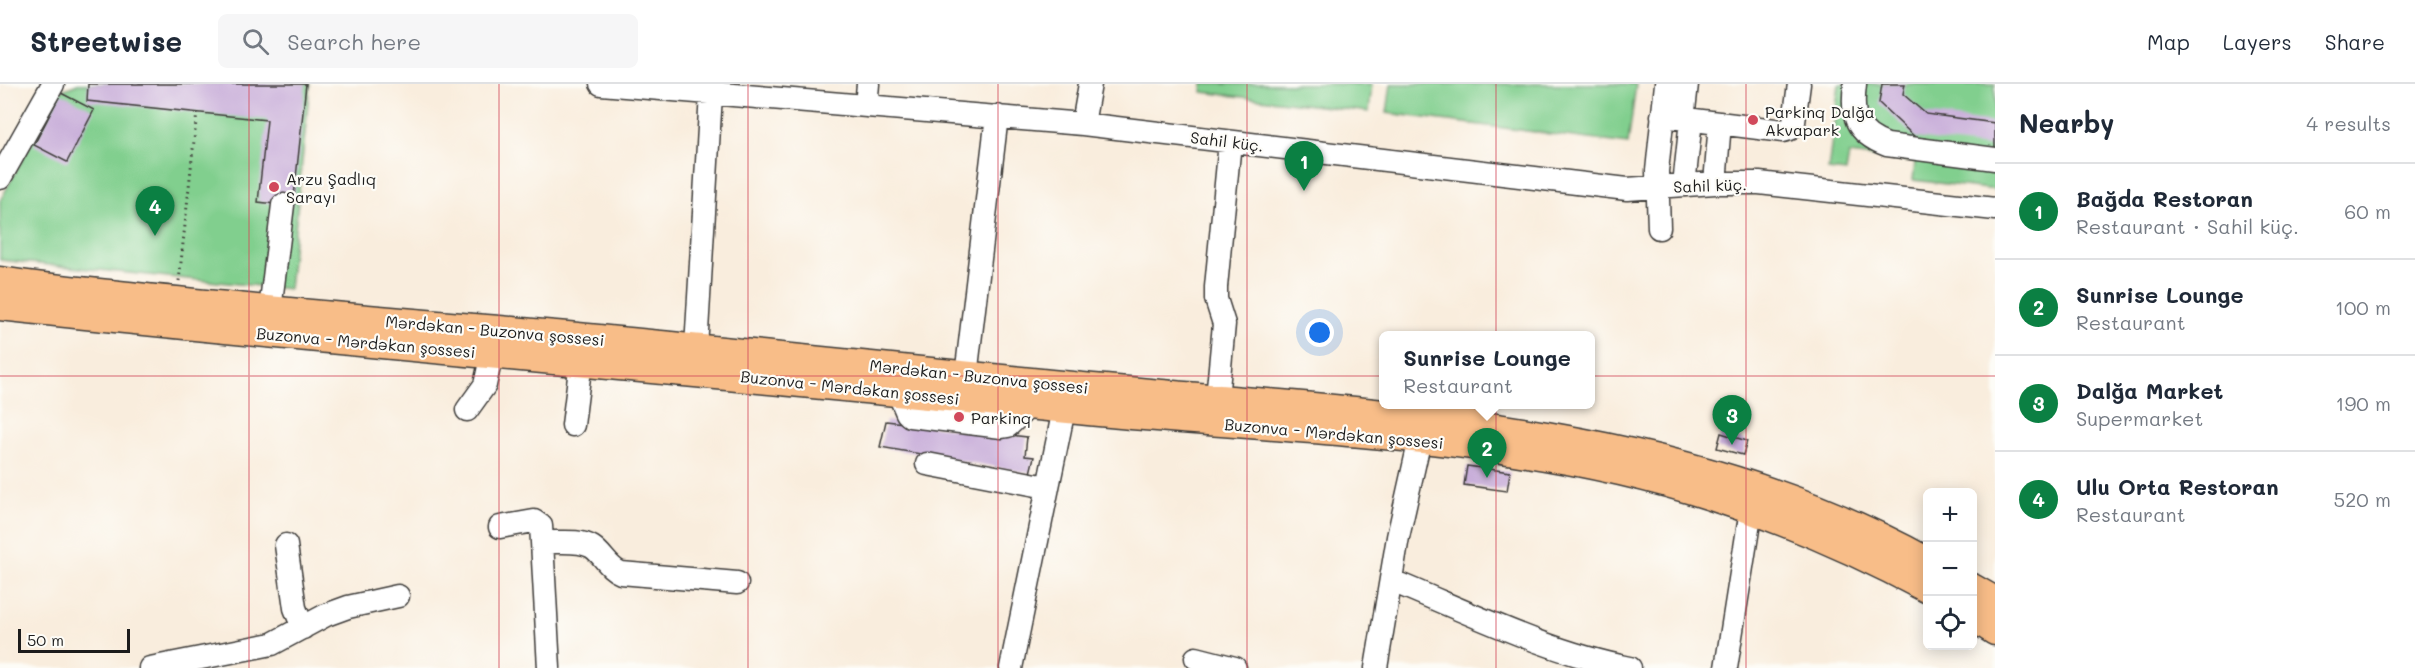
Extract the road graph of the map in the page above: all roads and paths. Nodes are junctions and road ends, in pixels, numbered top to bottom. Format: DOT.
graph roads {
  1 [pos="53,84"];
  2 [pos="601,84"];
  3 [pos="1090,84"];
  4 [pos="1666,84"];
  5 [pos="1687,84"];
  6 [pos="1799,84"];
  7 [pos="1855,84"];
  8 [pos="711,94"];
  9 [pos="867,95"];
  10 [pos="197,112"];
  11 [pos="997,116"];
  12 [pos="1678,118"];
  13 [pos="1720,123"];
  14 [pos="1083,124"];
  15 [pos="1230,142"];
  16 [pos="1995,159"];
  17 [pos="0,178"];
  18 [pos="1714,183"];
  19 [pos="1683,185"];
  20 [pos="1657,188"];
  21 [pos="283,205"];
  22 [pos="1995,209"];
  23 [pos="1659,228"];
  24 [pos="3,290"];
  25 [pos="177,301"];
  26 [pos="270,310"];
  27 [pos="696,348"];
  28 [pos="492,353"];
  29 [pos="581,361"];
  30 [pos="966,376"];
  31 [pos="1217,399"];
  32 [pos="1064,409"];
  33 [pos="467,410"];
  34 [pos="573,425"];
  35 [pos="1420,439"];
  36 [pos="927,464"];
  37 [pos="1047,487"];
  38 [pos="1751,510"];
  39 [pos="500,527"];
  40 [pos="542,542"];
  41 [pos="286,545"];
  42 [pos="1923,559"];
  43 [pos="1392,581"];
  44 [pos="737,583"];
  45 [pos="1923,586"];
  46 [pos="1977,591"];
  47 [pos="398,596"];
  48 [pos="1995,601"];
  49 [pos="1977,619"];
  50 [pos="303,628"];
  51 [pos="1995,631"];
  52 [pos="1196,658"];
  53 [pos="150,668"];
  54 [pos="549,668"];
  55 [pos="1011,668"];
  56 [pos="1236,668"];
  57 [pos="1376,668"];
  58 [pos="1630,668"];
  59 [pos="1726,668"];
  1 -- 17 [label="street"];
  2 -- 8 [label="street, Sahil küç."];
  3 -- 14 [label="street"];
  4 -- 12 [label="street"];
  5 -- 12 [label="street"];
  6 -- 13 [label="street"];
  7 -- 16 [label="street"];
  8 -- 9 [label="street, Sahil küç."];
  8 -- 27 [label="street"];
  9 -- 11 [label="street, Sahil küç."];
  10 -- 25 [label="path"];
  11 -- 14 [label="street, Sahil küç."];
  11 -- 30 [label="street"];
  12 -- 13 [label="street"];
  12 -- 19 [label="street"];
  12 -- 20 [label="street"];
  13 -- 18 [label="street"];
  14 -- 15 [label="street, Sahil küç."];
  15 -- 20 [label="street, Sahil küç."];
  15 -- 31 [label="street"];
  18 -- 19 [label="street, Sahil küç."];
  18 -- 22 [label="street, Sahil küç."];
  19 -- 20 [label="street, Sahil küç."];
  20 -- 23 [label="street"];
  21 -- 26 [label="street"];
  24 -- 25 [label="main road, Mərdəkan - Buzonva şossesi"];
  24 -- 28 [label="main road, Buzonva - Mərdəkan şossesi"];
  25 -- 26 [label="main road, Mərdəkan - Buzonva şossesi"];
  26 -- 27 [label="main road, Mərdəkan - Buzonva şossesi"];
  27 -- 30 [label="main road, Mərdəkan - Buzonva şossesi"];
  28 -- 29 [label="main road, Buzonva - Mərdəkan şossesi"];
  28 -- 33 [label="street"];
  29 -- 32 [label="main road, Buzonva - Mərdəkan şossesi"];
  29 -- 34 [label="street"];
  30 -- 31 [label="main road, Mərdəkan - Buzonva şossesi"];
  31 -- 42 [label="main road, Mərdəkan - Buzonva şossesi"];
  32 -- 35 [label="main road, Buzonva - Mərdəkan şossesi"];
  32 -- 37 [label="street"];
  35 -- 38 [label="main road, Buzonva - Mərdəkan şossesi"];
  35 -- 43 [label="street"];
  36 -- 37 [label="street"];
  37 -- 55 [label="street"];
  38 -- 45 [label="main road, Buzonva - Mərdəkan şossesi"];
  38 -- 59 [label="street"];
  39 -- 40 [label="street"];
  40 -- 44 [label="street"];
  40 -- 54 [label="street"];
  41 -- 50 [label="street"];
  43 -- 57 [label="street"];
  43 -- 58 [label="street"];
  46 -- 48 [label="main road"];
  47 -- 50 [label="street"];
  49 -- 51 [label="main road"];
  50 -- 53 [label="street"];
  52 -- 56 [label="street"];
}
